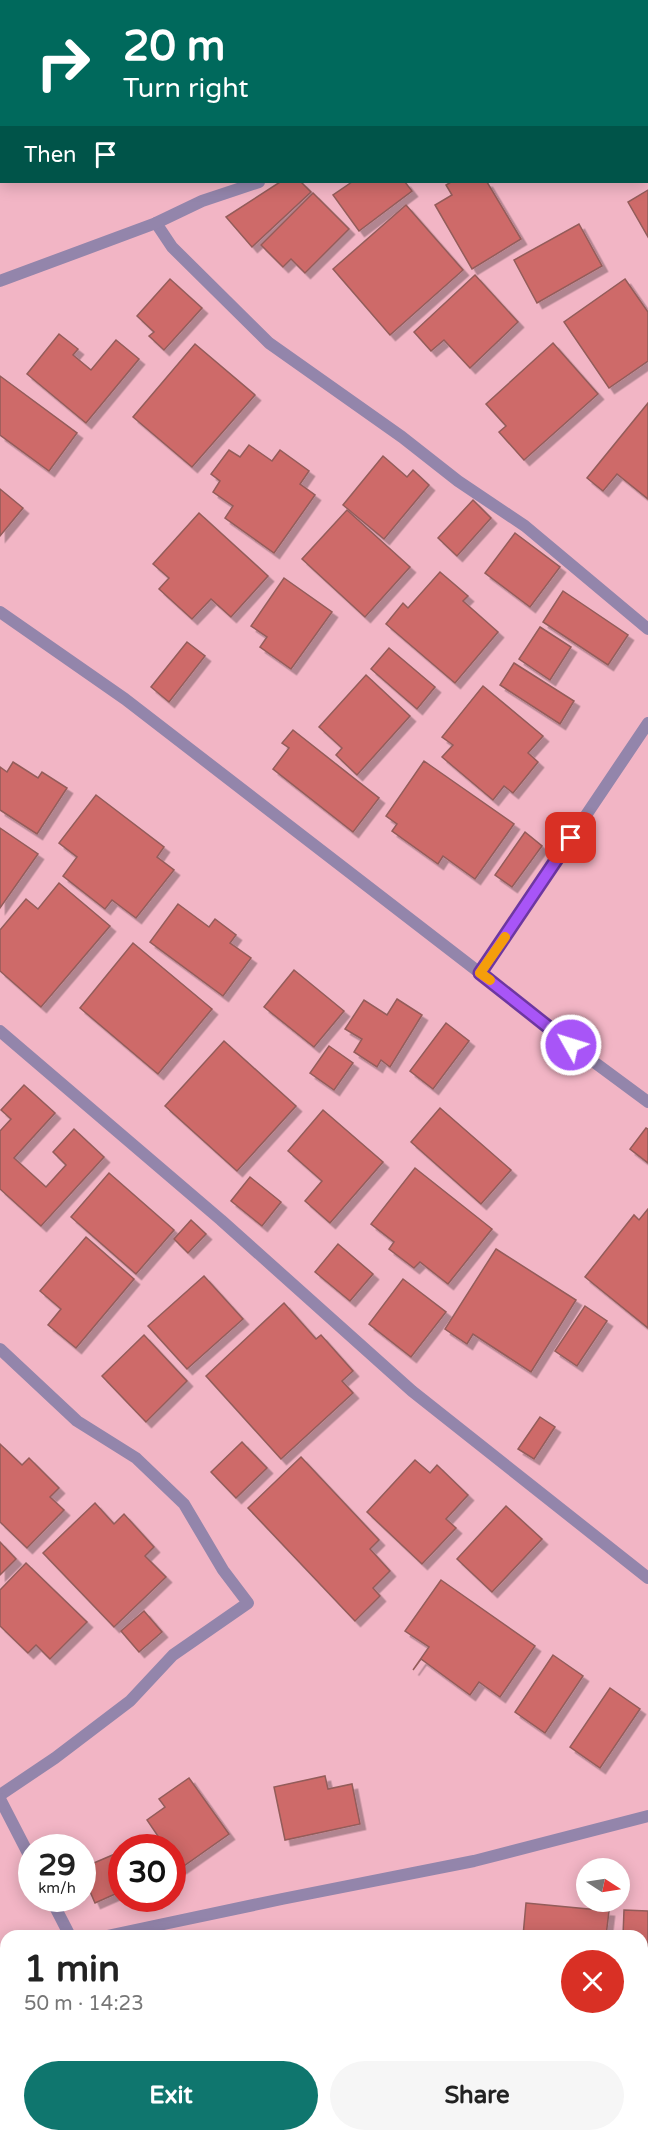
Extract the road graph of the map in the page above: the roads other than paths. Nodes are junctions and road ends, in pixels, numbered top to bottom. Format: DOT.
graph roads {
  1 [pos="256,183"];
  2 [pos="156,223"];
  3 [pos="0,281"];
  4 [pos="0,612"];
  5 [pos="648,629"];
  6 [pos="648,723"];
  7 [pos="480,973"];
  8 [pos="0,1031"];
  9 [pos="648,1102"];
  10 [pos="0,1349"];
  11 [pos="648,1578"];
  12 [pos="0,1797"];
  13 [pos="648,1816"];
  14 [pos="18,1834"];
  15 [pos="58,1912"];
  16 [pos="67,1930"];
  17 [pos="135,1930"];
  1 -- 2 [label="street"];
  2 -- 3 [label="street"];
  2 -- 5 [label="street"];
  4 -- 7 [label="street"];
  6 -- 7 [label="street"];
  7 -- 9 [label="street"];
  8 -- 11 [label="street"];
  10 -- 12 [label="street"];
  12 -- 14 [label="street"];
  13 -- 17 [label="street"];
  15 -- 16 [label="street"];
}
